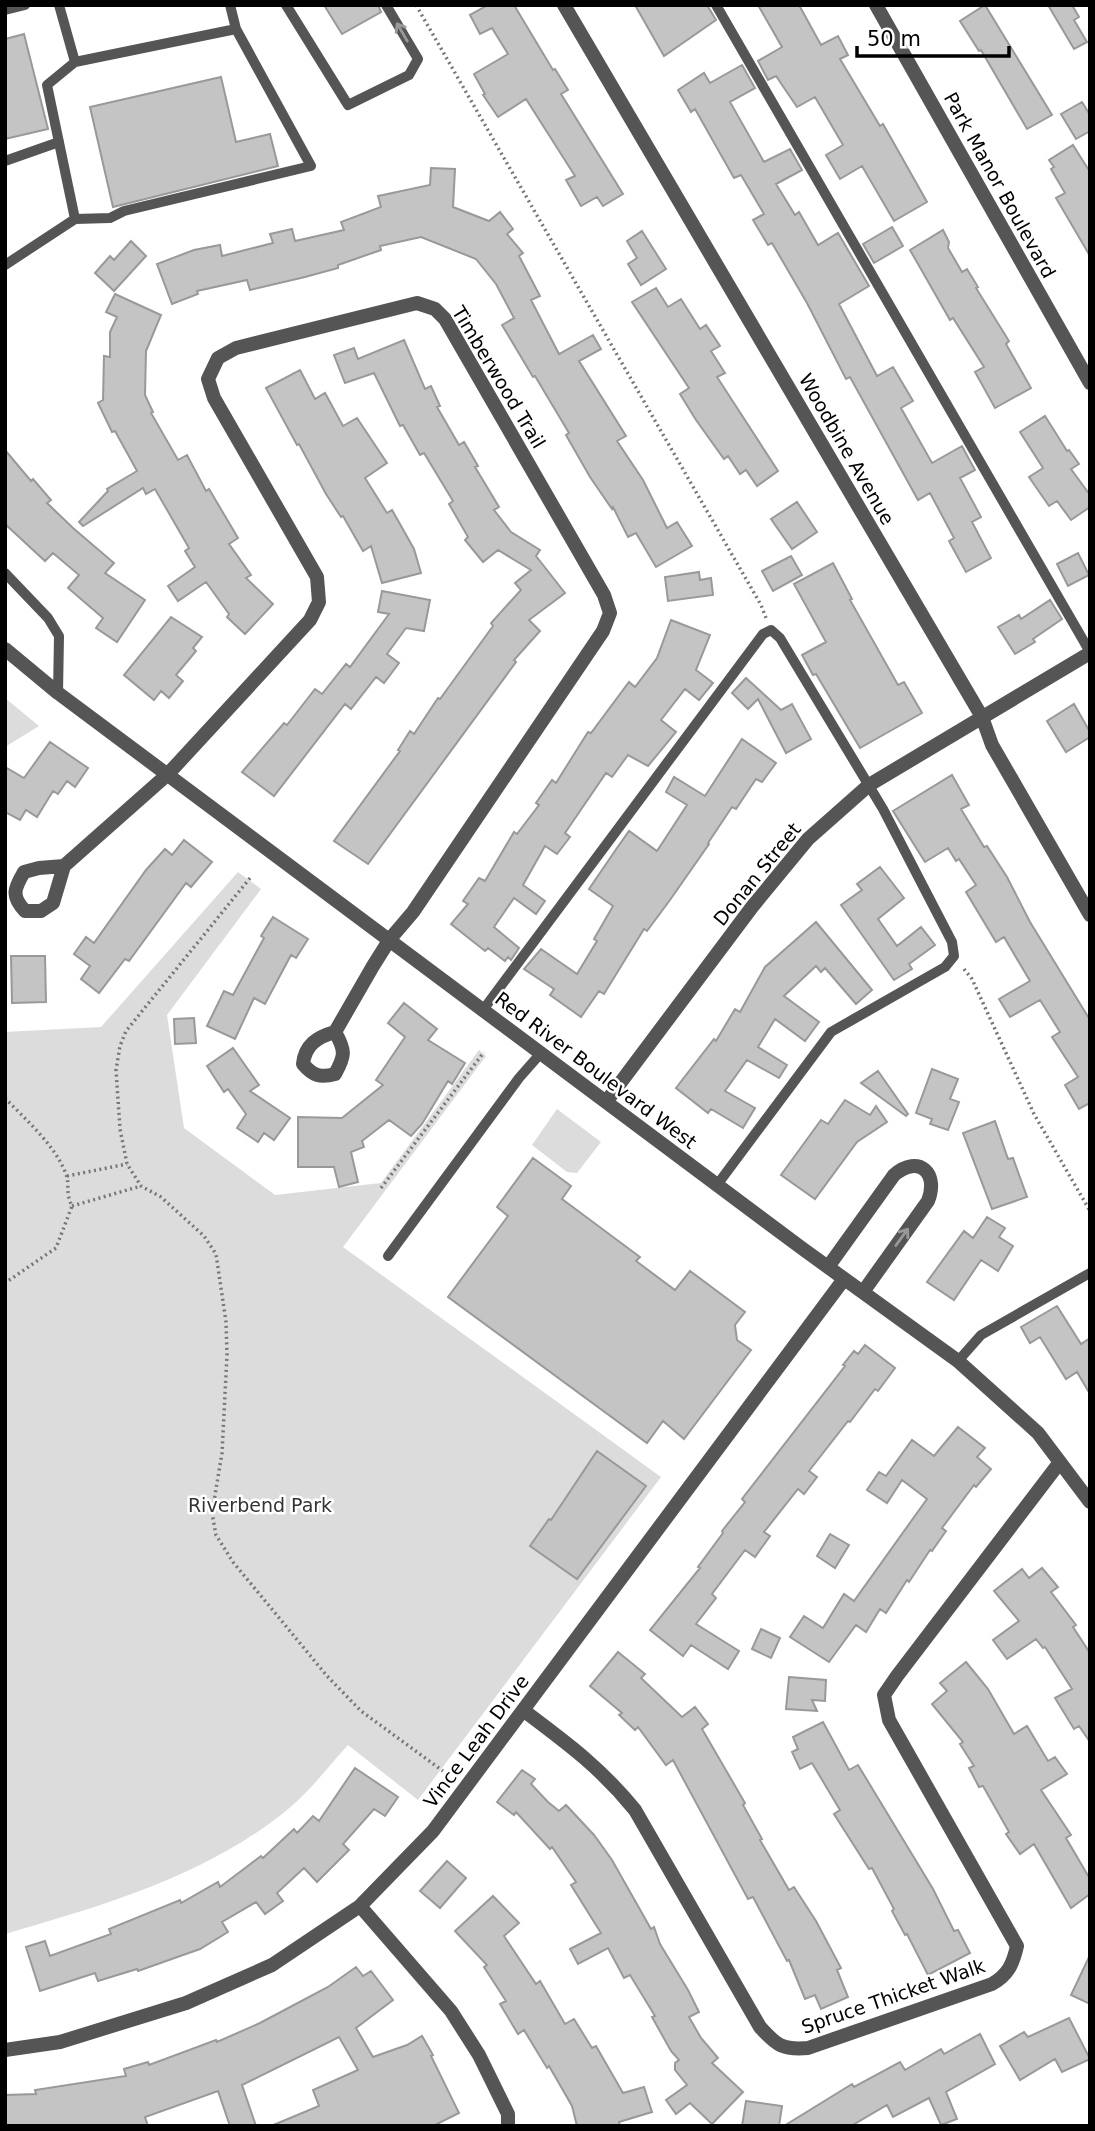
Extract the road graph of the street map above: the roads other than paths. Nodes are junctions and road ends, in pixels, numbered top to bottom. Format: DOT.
graph roads {
  1 [pos="25,5"];
  2 [pos="60,5"];
  3 [pos="230,5"];
  4 [pos="286,5"];
  5 [pos="386,5"];
  6 [pos="564,5"];
  7 [pos="716,5"];
  8 [pos="876,5"];
  9 [pos="5,10"];
  10 [pos="236,29"];
  11 [pos="75,62"];
  12 [pos="59,142"];
  13 [pos="5,161"];
  14 [pos="75,219"];
  15 [pos="5,265"];
  16 [pos="1090,383"];
  17 [pos="5,573"];
  18 [pos="5,649"];
  19 [pos="1090,653"];
  20 [pos="58,693"];
  21 [pos="982,717"];
  22 [pos="168,774"];
  23 [pos="869,786"];
  24 [pos="64,866"];
  25 [pos="1090,915"];
  26 [pos="390,939"];
  27 [pos="483,1010"];
  28 [pos="335,1032"];
  29 [pos="541,1052"];
  30 [pos="607,1102"];
  31 [pos="718,1185"];
  32 [pos="388,1255"];
  33 [pos="828,1267"];
  34 [pos="1090,1273"];
  35 [pos="844,1279"];
  36 [pos="863,1292"];
  37 [pos="958,1361"];
  38 [pos="1060,1462"];
  39 [pos="1090,1502"];
  40 [pos="523,1710"];
  41 [pos="360,1906"];
  42 [pos="5,2050"];
  43 [pos="508,2126"];
  1 -- 9 [label="lane"];
  2 -- 11 [label="lane"];
  3 -- 10 [label="lane"];
  4 -- 5 [label="lane, one-way"];
  6 -- 21 [label="street, Woodbine Avenue"];
  7 -- 19 [label="lane"];
  8 -- 16 [label="street, Park Manor Boulevard"];
  10 -- 11 [label="lane"];
  10 -- 14 [label="lane"];
  11 -- 12 [label="lane"];
  12 -- 13 [label="lane"];
  12 -- 14 [label="lane"];
  14 -- 15 [label="lane"];
  17 -- 20 [label="lane"];
  18 -- 20 [label="street, Red River Boulevard West"];
  19 -- 21 [label="street, Donan Street"];
  20 -- 22 [label="street, Red River Boulevard West"];
  21 -- 23 [label="street, Donan Street"];
  21 -- 25 [label="street, Woodbine Avenue"];
  22 -- 24 [label="street"];
  22 -- 26 [label="street, Red River Boulevard West"];
  22 -- 26 [label="street, Timberwood Trail"];
  23 -- 27 [label="lane"];
  23 -- 30 [label="street, Donan Street"];
  23 -- 31 [label="lane"];
  26 -- 27 [label="street, Red River Boulevard West"];
  26 -- 28 [label="street"];
  27 -- 29 [label="street, Red River Boulevard West"];
  29 -- 30 [label="street, Red River Boulevard West"];
  29 -- 32 [label="lane"];
  30 -- 31 [label="street, Red River Boulevard West"];
  31 -- 33 [label="street, Red River Boulevard West"];
  33 -- 35 [label="street, Red River Boulevard West"];
  36 -- 33 [label="street, one-way"];
  34 -- 37 [label="lane"];
  35 -- 36 [label="street, Red River Boulevard West"];
  35 -- 40 [label="street, Vince Leah Drive"];
  36 -- 37 [label="street, Red River Boulevard West"];
  37 -- 38 [label="street, Red River Boulevard West"];
  38 -- 39 [label="street, Red River Boulevard West"];
  38 -- 40 [label="street, Spruce Thicket Walk"];
  40 -- 41 [label="street, Vince Leah Drive"];
  41 -- 42 [label="street, Vince Leah Drive"];
  41 -- 43 [label="street"];
}
